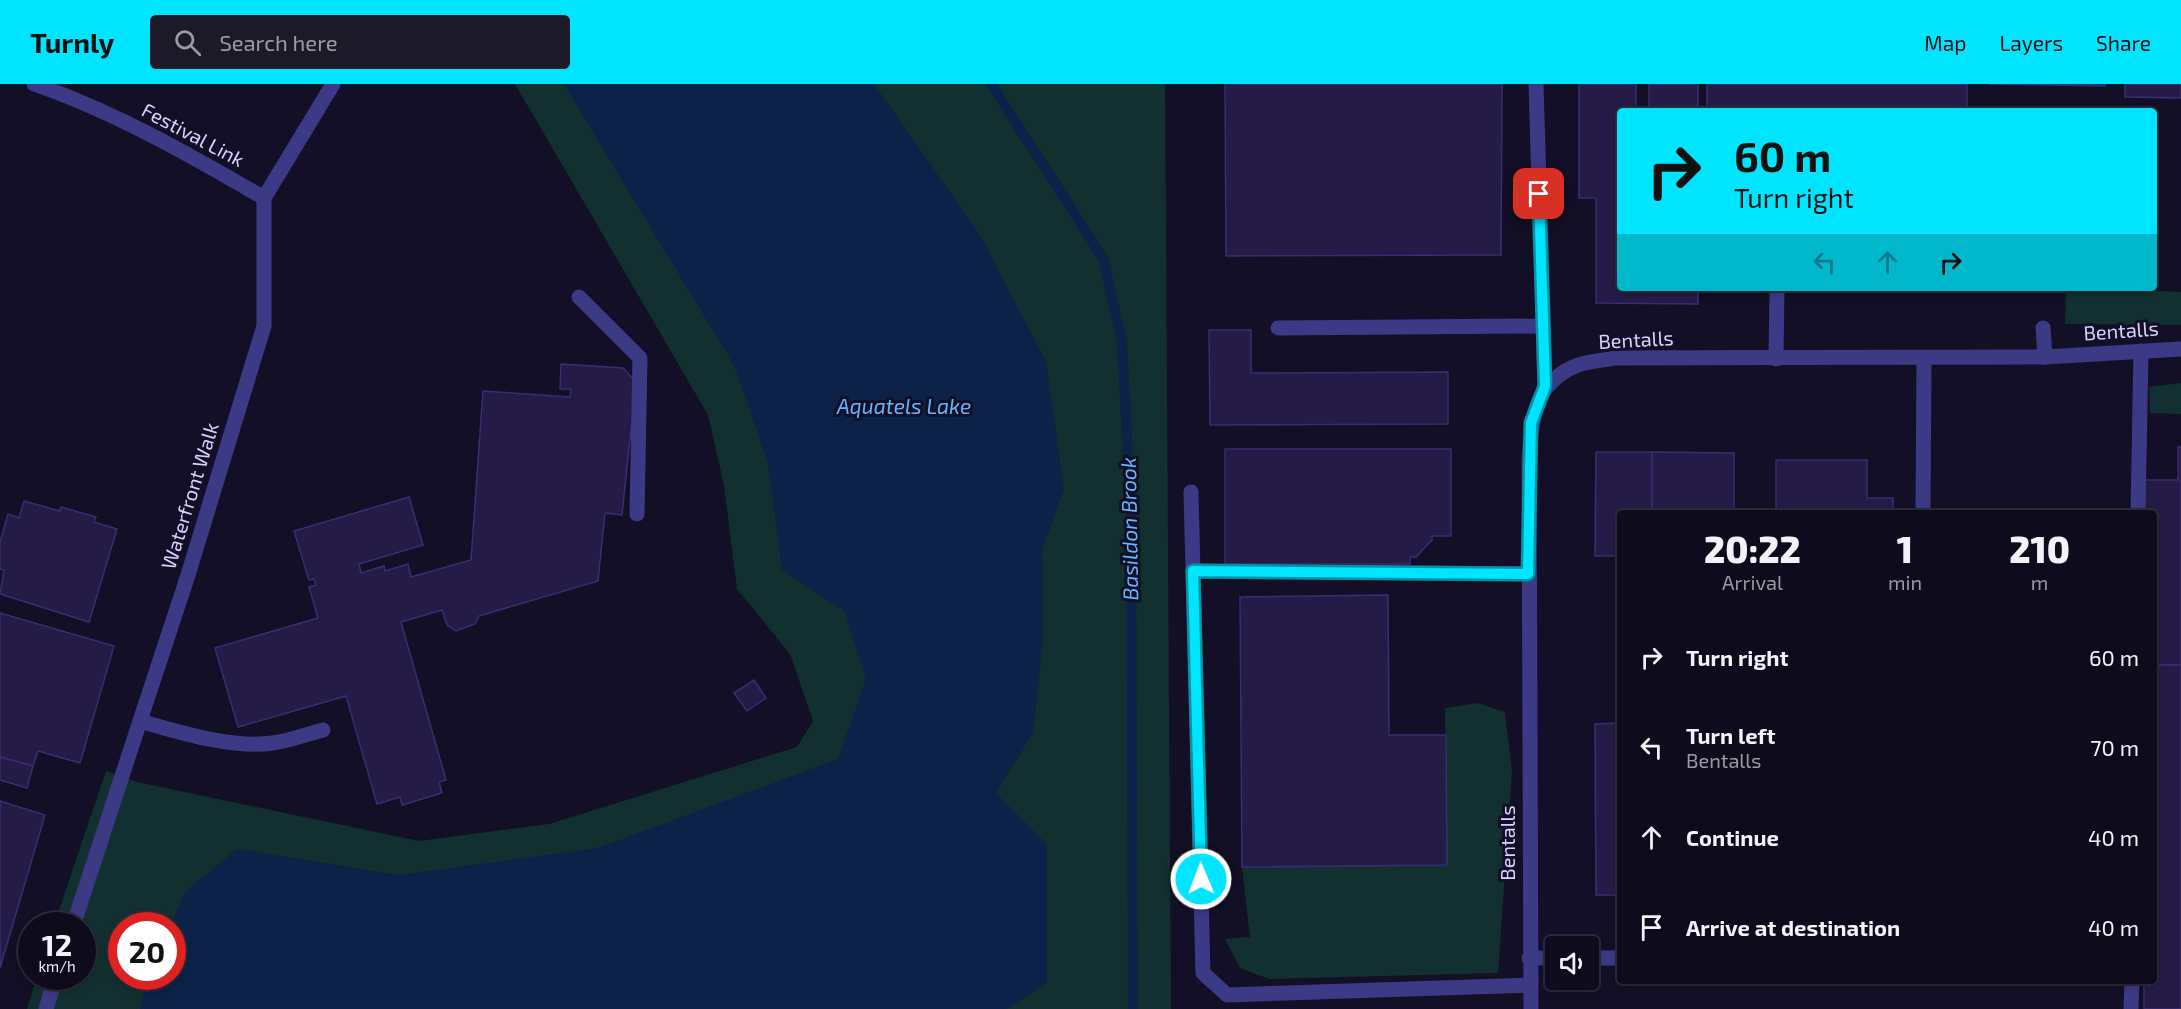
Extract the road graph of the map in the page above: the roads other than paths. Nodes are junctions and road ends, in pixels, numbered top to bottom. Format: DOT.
graph roads {
  1 [pos="34,84"];
  2 [pos="333,84"];
  3 [pos="1536,84"];
  4 [pos="264,198"];
  5 [pos="1777,291"];
  6 [pos="579,297"];
  7 [pos="1542,326"];
  8 [pos="1278,328"];
  9 [pos="2043,328"];
  10 [pos="2181,349"];
  11 [pos="2141,351"];
  12 [pos="2045,357"];
  13 [pos="1776,359"];
  14 [pos="1924,359"];
  15 [pos="1545,386"];
  16 [pos="1191,492"];
  17 [pos="1923,510"];
  18 [pos="2139,510"];
  19 [pos="637,514"];
  20 [pos="1193,571"];
  21 [pos="1528,574"];
  22 [pos="140,721"];
  23 [pos="323,730"];
  24 [pos="78,912"];
  25 [pos="1529,958"];
  26 [pos="1545,958"];
  27 [pos="1599,958"];
  28 [pos="1617,958"];
  29 [pos="2132,984"];
  30 [pos="1530,985"];
  31 [pos="52,990"];
  32 [pos="46,1009"];
  33 [pos="1531,1009"];
  34 [pos="2131,1009"];
  1 -- 4 [label="street, Festival Link"];
  2 -- 4 [label="street"];
  3 -- 7 [label="street"];
  4 -- 22 [label="street, Waterfront Walk"];
  5 -- 13 [label="street"];
  6 -- 19 [label="street"];
  7 -- 8 [label="street"];
  7 -- 15 [label="street"];
  9 -- 12 [label="street"];
  10 -- 11 [label="street, Bentalls"];
  11 -- 12 [label="street, Bentalls"];
  11 -- 18 [label="street"];
  12 -- 14 [label="street, Bentalls"];
  13 -- 14 [label="street, Bentalls"];
  13 -- 15 [label="street, Bentalls"];
  14 -- 17 [label="street"];
  15 -- 21 [label="street, Bentalls"];
  16 -- 20 [label="street"];
  20 -- 21 [label="street"];
  20 -- 30 [label="street"];
  21 -- 25 [label="street, Bentalls"];
  22 -- 23 [label="street"];
  22 -- 24 [label="street, Waterfront Walk"];
  25 -- 26 [label="street"];
  25 -- 30 [label="street, Bentalls"];
  27 -- 28 [label="street"];
  29 -- 34 [label="street"];
  30 -- 33 [label="street, Bentalls"];
  31 -- 32 [label="street"];
}
